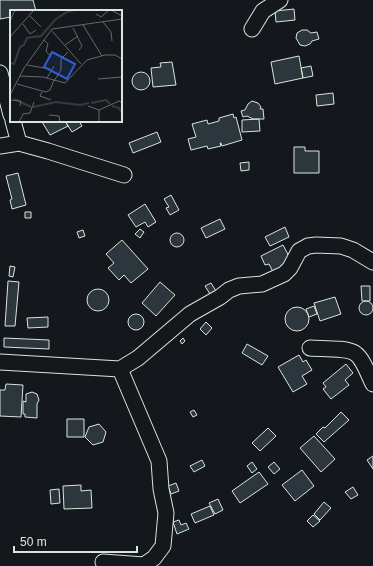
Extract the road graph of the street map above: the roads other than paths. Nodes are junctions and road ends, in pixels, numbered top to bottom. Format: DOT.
graph roads {
  1 [pos="280,0"];
  2 [pos="252,29"];
  3 [pos="0,73"];
  4 [pos="10,111"];
  5 [pos="13,122"];
  6 [pos="19,143"];
  7 [pos="0,146"];
  8 [pos="124,175"];
  9 [pos="373,262"];
  10 [pos="310,348"];
  11 [pos="0,362"];
  12 [pos="120,369"];
  13 [pos="373,384"];
  14 [pos="103,562"];
  1 -- 2 [label="street"];
  3 -- 4 [label="street"];
  5 -- 6 [label="street"];
  6 -- 7 [label="street"];
  6 -- 8 [label="street"];
  9 -- 12 [label="street"];
  10 -- 13 [label="street"];
  11 -- 12 [label="street"];
  12 -- 14 [label="street"];
}
